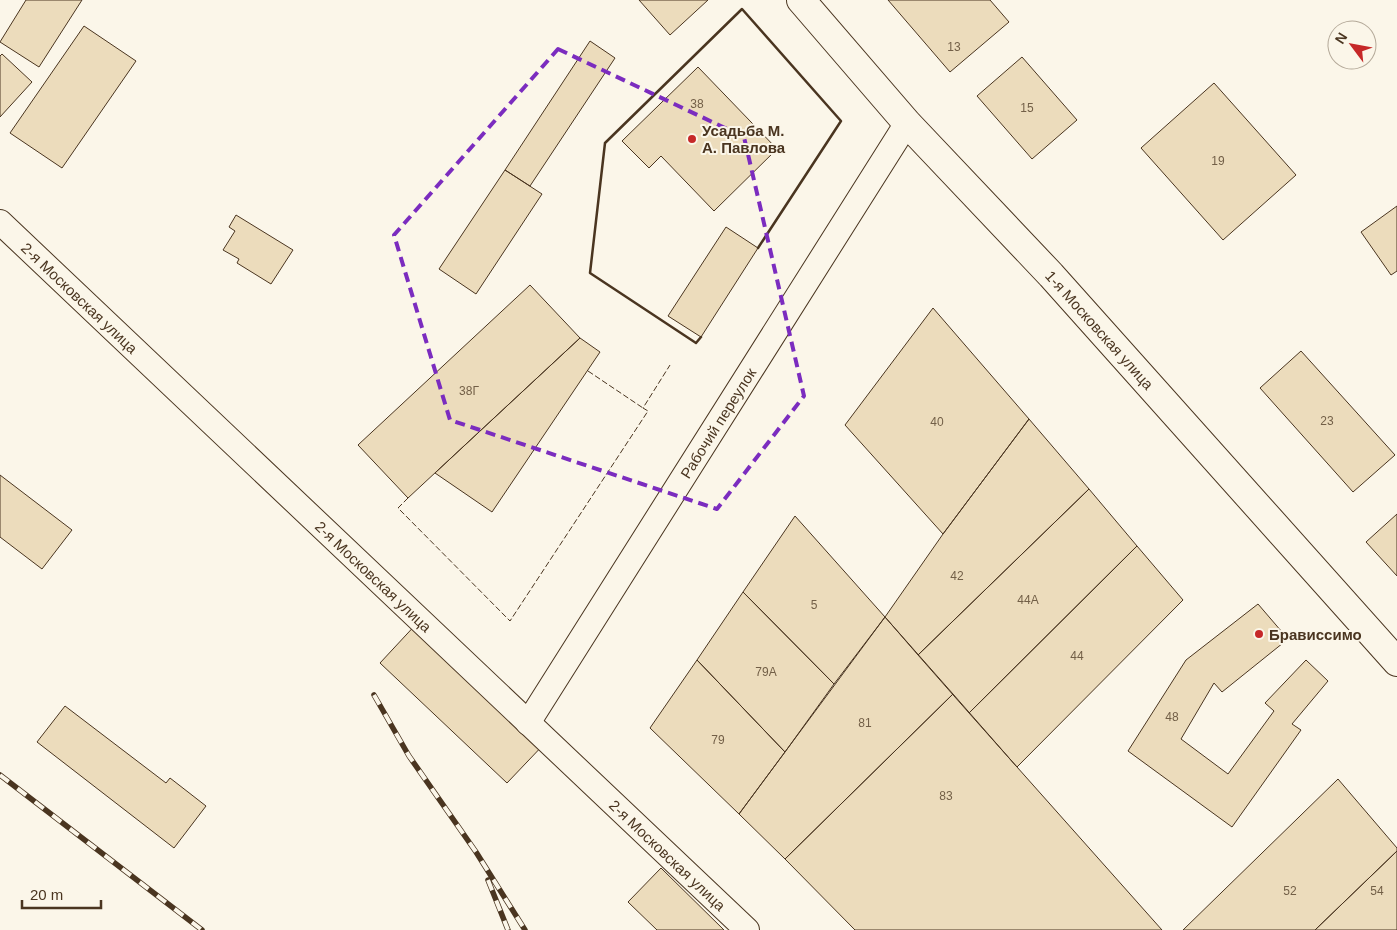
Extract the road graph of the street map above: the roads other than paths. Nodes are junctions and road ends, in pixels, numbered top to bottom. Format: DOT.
graph roads {
  1 [pos="801,0"];
  2 [pos="906,123"];
  3 [pos="0,222"];
  4 [pos="1397,662"];
  5 [pos="528,723"];
  6 [pos="747,930"];
  1 -- 2 [label="main road, 1-я Московская улица"];
  2 -- 4 [label="main road, 1-я Московская улица"];
  2 -- 5 [label="street, Рабочий переулок"];
  3 -- 5 [label="street, 2-я Московская улица"];
  5 -- 6 [label="street, 2-я Московская улица"];
}
